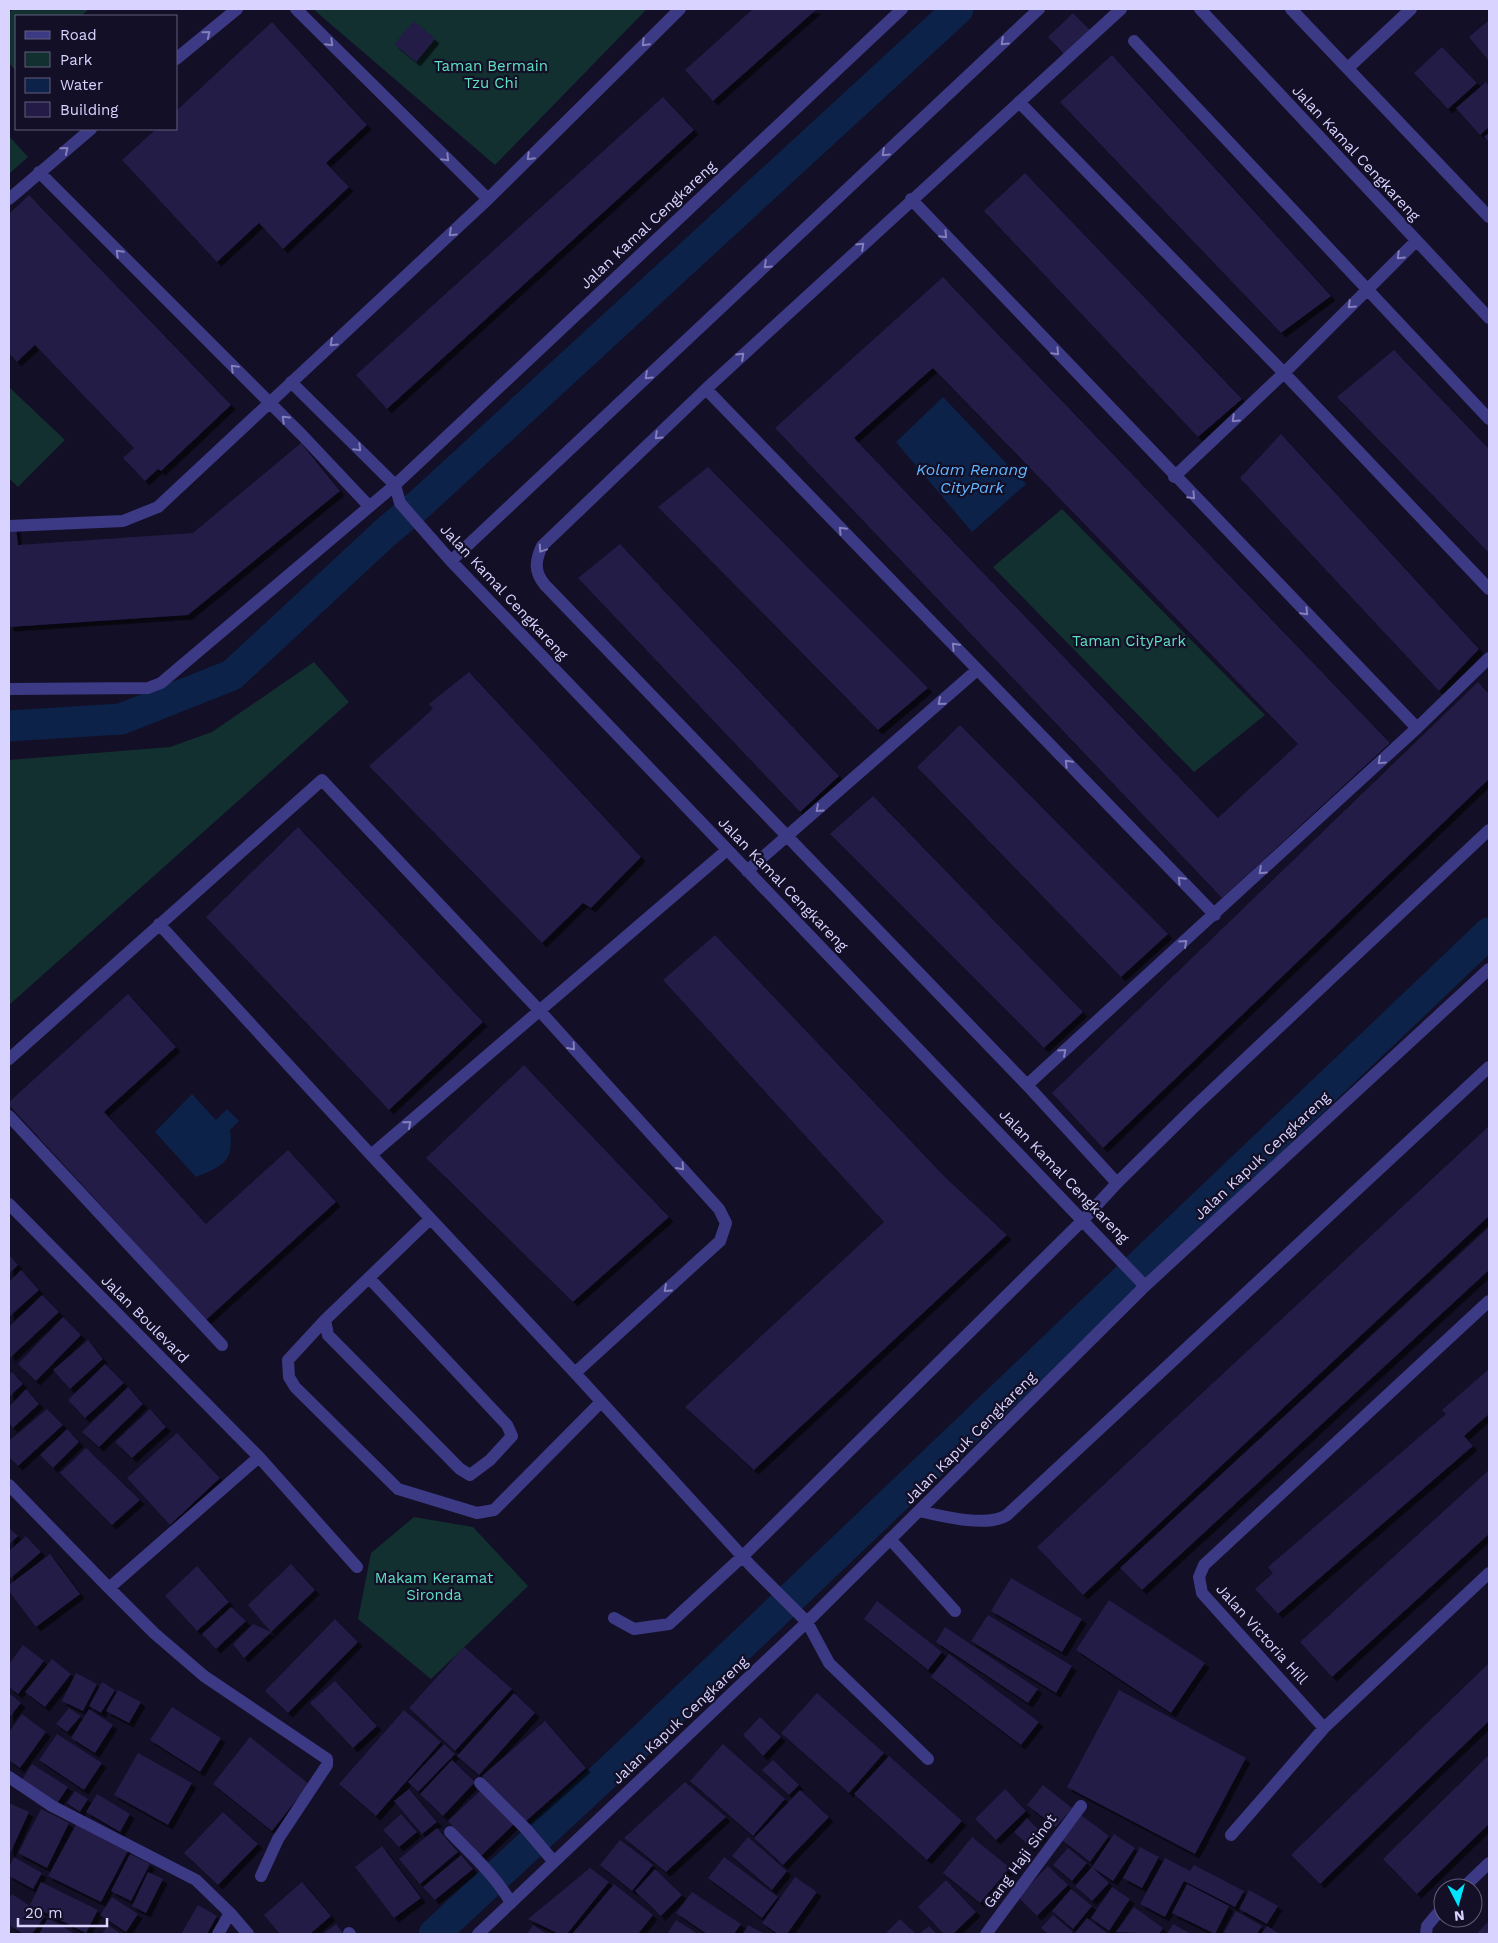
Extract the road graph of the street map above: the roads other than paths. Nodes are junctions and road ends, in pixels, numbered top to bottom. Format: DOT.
graph roads {
  1 [pos="237,9"];
  2 [pos="296,9"];
  3 [pos="680,9"];
  4 [pos="902,9"];
  5 [pos="1039,9"];
  6 [pos="1121,9"];
  7 [pos="1200,9"];
  8 [pos="1291,9"];
  9 [pos="1411,9"];
  10 [pos="1134,41"];
  11 [pos="178,57"];
  12 [pos="1348,68"];
  13 [pos="1019,102"];
  14 [pos="90,130"];
  15 [pos="39,172"];
  16 [pos="9,199"];
  17 [pos="488,199"];
  18 [pos="911,199"];
  19 [pos="1489,217"];
  20 [pos="1416,241"];
  21 [pos="1367,289"];
  22 [pos="1489,318"];
  23 [pos="1284,373"];
  24 [pos="291,382"];
  25 [pos="706,390"];
  26 [pos="268,403"];
  27 [pos="1489,419"];
  28 [pos="1174,477"];
  29 [pos="395,485"];
  30 [pos="369,506"];
  31 [pos="403,507"];
  32 [pos="9,526"];
  33 [pos="451,561"];
  34 [pos="1489,589"];
  35 [pos="1489,658"];
  36 [pos="977,670"];
  37 [pos="9,689"];
  38 [pos="1417,728"];
  39 [pos="1489,830"];
  40 [pos="789,836"];
  41 [pos="727,850"];
  42 [pos="747,871"];
  43 [pos="1215,915"];
  44 [pos="159,924"];
  45 [pos="1489,968"];
  46 [pos="539,1010"];
  47 [pos="9,1059"];
  48 [pos="1489,1067"];
  49 [pos="1027,1085"];
  50 [pos="9,1116"];
  51 [pos="371,1155"];
  52 [pos="1117,1183"];
  53 [pos="9,1204"];
  54 [pos="430,1219"];
  55 [pos="1084,1219"];
  56 [pos="369,1278"];
  57 [pos="1143,1283"];
  58 [pos="1489,1301"];
  59 [pos="325,1320"];
  60 [pos="222,1346"];
  61 [pos="575,1373"];
  62 [pos="601,1402"];
  63 [pos="259,1457"];
  64 [pos="9,1485"];
  65 [pos="919,1511"];
  66 [pos="890,1540"];
  67 [pos="743,1556"];
  68 [pos="357,1568"];
  69 [pos="1489,1573"];
  70 [pos="109,1588"];
  71 [pos="955,1611"];
  72 [pos="614,1618"];
  73 [pos="804,1619"];
  74 [pos="1324,1728"];
  75 [pos="928,1759"];
  76 [pos="9,1777"];
  77 [pos="480,1783"];
  78 [pos="1081,1806"];
  79 [pos="450,1832"];
  80 [pos="1231,1836"];
  81 [pos="551,1859"];
  82 [pos="1489,1863"];
  83 [pos="261,1876"];
  84 [pos="1473,1878"];
  85 [pos="508,1897"];
  86 [pos="230,1912"];
  87 [pos="1433,1918"];
  88 [pos="218,1934"];
  89 [pos="248,1934"];
  90 [pos="478,1934"];
  91 [pos="986,1934"];
  92 [pos="1426,1934"];
  11 -- 1 [label="street, one-way"];
  2 -- 17 [label="street, one-way"];
  3 -- 17 [label="street, one-way"];
  4 -- 29 [label="street, Jalan Kamal Cengkareng"];
  5 -- 33 [label="street, one-way"];
  6 -- 13 [label="street"];
  7 -- 20 [label="street, Jalan Kamal Cengkareng"];
  8 -- 12 [label="street"];
  9 -- 12 [label="street"];
  10 -- 21 [label="street"];
  12 -- 19 [label="street"];
  13 -- 18 [label="street"];
  13 -- 23 [label="street"];
  15 -- 14 [label="street, one-way"];
  15 -- 16 [label="street"];
  26 -- 15 [label="street, one-way"];
  17 -- 24 [label="street, one-way"];
  25 -- 18 [label="street, one-way"];
  18 -- 28 [label="street, one-way"];
  20 -- 21 [label="street, one-way"];
  20 -- 22 [label="street, Jalan Kamal Cengkareng"];
  21 -- 23 [label="street, one-way"];
  21 -- 27 [label="street"];
  23 -- 28 [label="street, one-way"];
  23 -- 34 [label="street"];
  24 -- 26 [label="street"];
  24 -- 29 [label="street, one-way"];
  36 -- 25 [label="street, one-way"];
  25 -- 40 [label="street, one-way"];
  30 -- 26 [label="street, one-way"];
  26 -- 32 [label="street"];
  28 -- 38 [label="street, one-way"];
  29 -- 30 [label="street, Jalan Kamal Cengkareng"];
  29 -- 31 [label="street, Jalan Kamal Cengkareng"];
  30 -- 31 [label="street"];
  30 -- 37 [label="street, Jalan Kamal Cengkareng"];
  31 -- 33 [label="street, Jalan Kamal Cengkareng"];
  33 -- 41 [label="street, Jalan Kamal Cengkareng"];
  35 -- 38 [label="street"];
  36 -- 40 [label="street, one-way"];
  43 -- 36 [label="street, one-way"];
  38 -- 43 [label="street, one-way"];
  39 -- 52 [label="street"];
  40 -- 42 [label="street"];
  40 -- 49 [label="street"];
  41 -- 42 [label="street, Jalan Kamal Cengkareng"];
  41 -- 46 [label="street"];
  42 -- 55 [label="street, Jalan Kamal Cengkareng"];
  49 -- 43 [label="street, one-way"];
  44 -- 46 [label="street"];
  44 -- 47 [label="street"];
  44 -- 51 [label="street"];
  45 -- 57 [label="street, Jalan Kapuk Cengkareng"];
  51 -- 46 [label="street, one-way"];
  46 -- 61 [label="street, one-way"];
  48 -- 65 [label="street"];
  49 -- 52 [label="street"];
  50 -- 60 [label="street"];
  51 -- 54 [label="street"];
  52 -- 55 [label="street"];
  53 -- 63 [label="street, Jalan Boulevard"];
  54 -- 56 [label="street"];
  54 -- 61 [label="street"];
  55 -- 57 [label="street, Jalan Kamal Cengkareng"];
  55 -- 67 [label="street"];
  56 -- 59 [label="street"];
  56 -- 59 [label="street"];
  57 -- 65 [label="street, Jalan Kapuk Cengkareng"];
  58 -- 74 [label="street, Jalan Victoria Hill"];
  59 -- 62 [label="street"];
  61 -- 62 [label="street"];
  62 -- 67 [label="street"];
  63 -- 68 [label="street, Jalan Boulevard"];
  63 -- 70 [label="street"];
  64 -- 70 [label="street"];
  65 -- 66 [label="street, Jalan Kapuk Cengkareng"];
  66 -- 71 [label="street"];
  66 -- 73 [label="street, Jalan Kapuk Cengkareng"];
  67 -- 72 [label="street"];
  67 -- 73 [label="street"];
  69 -- 74 [label="street"];
  70 -- 83 [label="street"];
  73 -- 75 [label="street"];
  73 -- 81 [label="street, Jalan Kapuk Cengkareng"];
  74 -- 80 [label="street"];
  76 -- 86 [label="street"];
  77 -- 81 [label="street"];
  78 -- 91 [label="street, Gang Haji Sinot"];
  79 -- 85 [label="street"];
  81 -- 85 [label="street, Jalan Kapuk Cengkareng"];
  82 -- 84 [label="street"];
  85 -- 90 [label="street, Jalan Kapuk Cengkareng"];
  86 -- 88 [label="street"];
  86 -- 89 [label="street"];
  87 -- 92 [label="street"];
}
